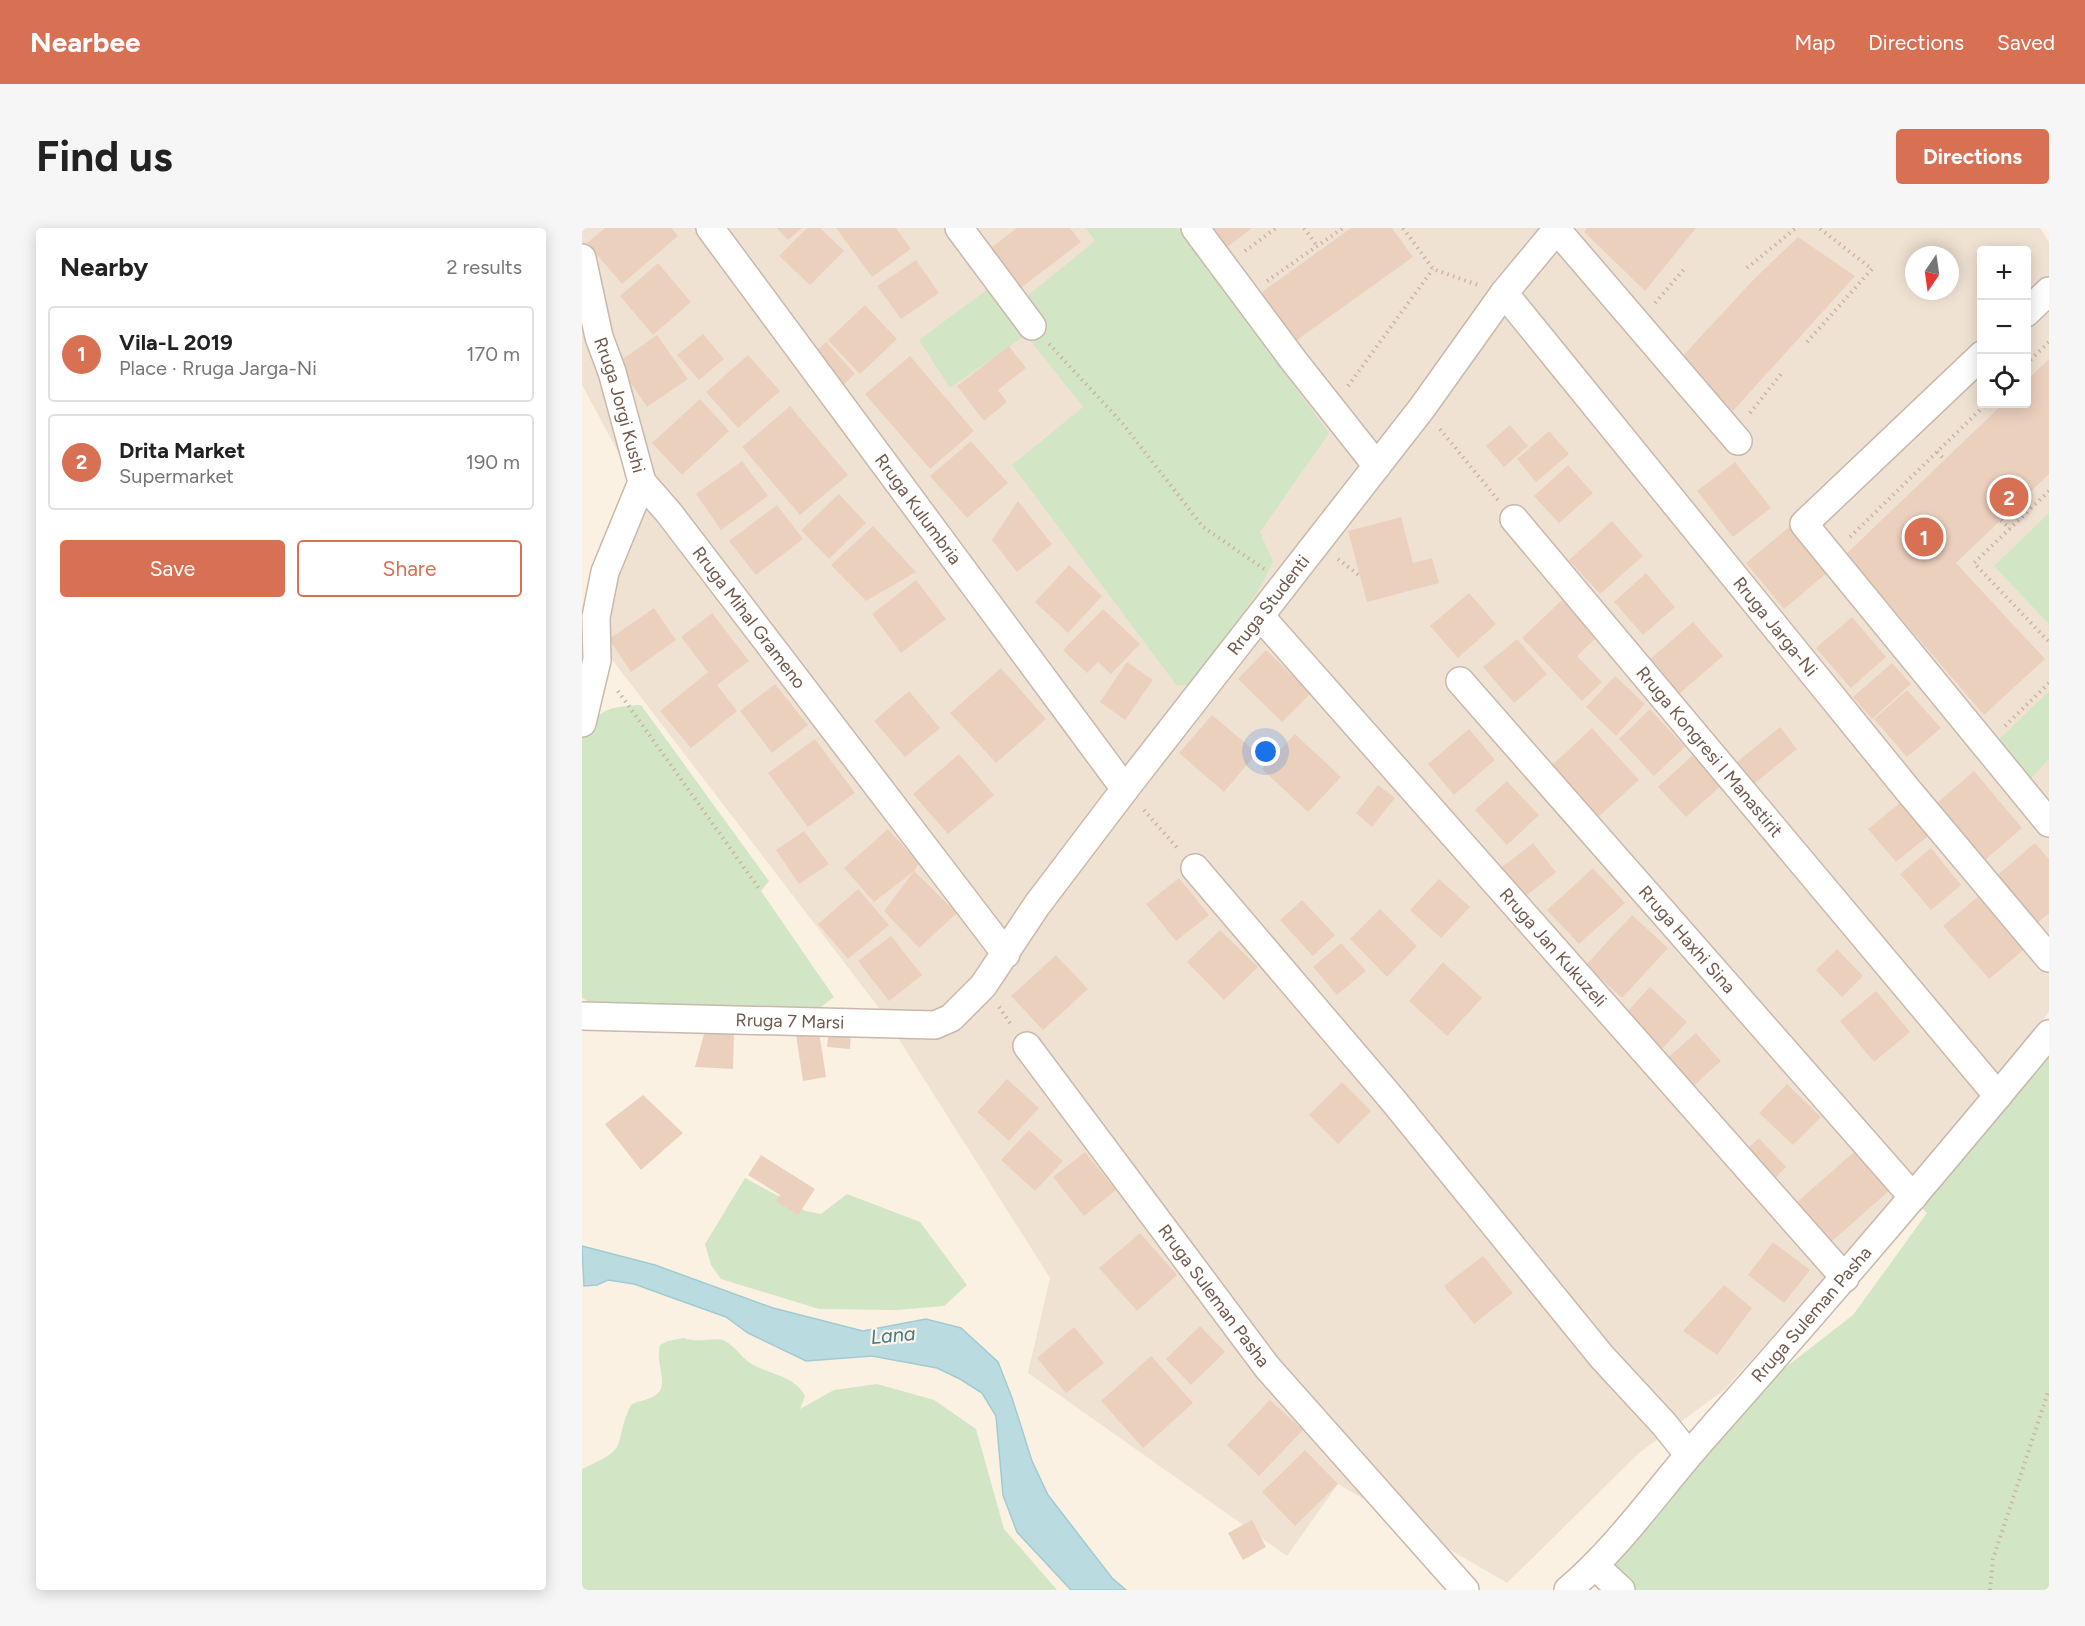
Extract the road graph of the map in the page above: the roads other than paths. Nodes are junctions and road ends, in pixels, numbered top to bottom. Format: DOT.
graph roads {
  1 [pos="710,228"];
  2 [pos="959,228"];
  3 [pos="1195,228"];
  4 [pos="1557,229"];
  5 [pos="582,258"];
  6 [pos="2049,291"];
  7 [pos="1504,293"];
  8 [pos="2031,308"];
  9 [pos="1032,326"];
  10 [pos="1977,360"];
  11 [pos="1735,438"];
  12 [pos="1377,466"];
  13 [pos="642,482"];
  14 [pos="1514,519"];
  15 [pos="1261,617"];
  16 [pos="1460,681"];
  17 [pos="582,723"];
  18 [pos="1125,789"];
  19 [pos="2049,823"];
  20 [pos="1195,868"];
  21 [pos="1006,954"];
  22 [pos="2049,958"];
  23 [pos="983,986"];
  24 [pos="582,1016"];
  25 [pos="2049,1034"];
  26 [pos="1027,1046"];
  27 [pos="1998,1096"];
  28 [pos="1913,1197"];
  29 [pos="1845,1278"];
  30 [pos="1688,1455"];
  31 [pos="1595,1566"];
  32 [pos="1466,1590"];
  33 [pos="1569,1590"];
  34 [pos="1621,1590"];
  1 -- 18 [label="street, Rruga Kulumbria"];
  2 -- 9 [label="street"];
  3 -- 12 [label="street"];
  4 -- 7 [label="street, Rruga Studenti"];
  4 -- 11 [label="street"];
  5 -- 13 [label="street, Rruga Jorgi Kushi"];
  6 -- 8 [label="street"];
  7 -- 12 [label="street, Rruga Studenti"];
  7 -- 22 [label="street, Rruga Jarga-Ni"];
  10 -- 19 [label="street"];
  12 -- 15 [label="street, Rruga Studenti"];
  13 -- 17 [label="street"];
  13 -- 21 [label="street, Rruga Mihal Grameno"];
  14 -- 27 [label="street, Rruga Kongresi I Manastirit"];
  15 -- 18 [label="street, Rruga Studenti"];
  15 -- 29 [label="street, Rruga Jan Kukuzeli"];
  16 -- 28 [label="street, Rruga Haxhi Sina"];
  18 -- 21 [label="street, Rruga Studenti"];
  20 -- 30 [label="street"];
  21 -- 23 [label="street, Rruga Studenti"];
  23 -- 24 [label="street, Rruga 7 Marsi"];
  25 -- 27 [label="street, Rruga Suleman Pasha"];
  26 -- 32 [label="street, Rruga Suleman Pasha"];
  27 -- 28 [label="street, Rruga Suleman Pasha"];
  28 -- 29 [label="street, Rruga Suleman Pasha"];
  29 -- 30 [label="street, Rruga Suleman Pasha"];
  30 -- 31 [label="street, Rruga Suleman Pasha"];
  31 -- 33 [label="street, Rruga Suleman Pasha"];
  31 -- 34 [label="street"];
}
